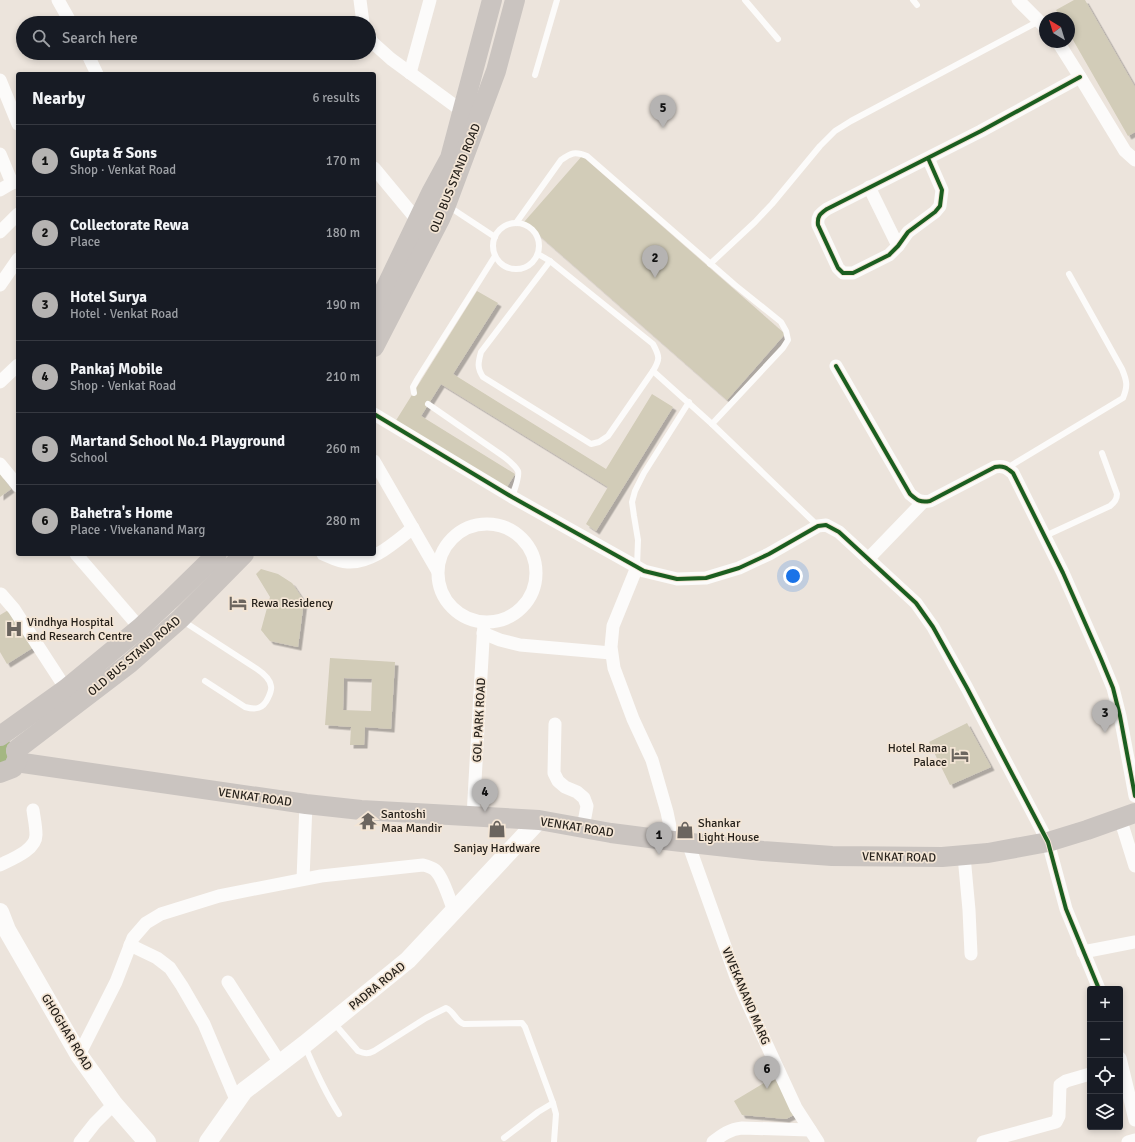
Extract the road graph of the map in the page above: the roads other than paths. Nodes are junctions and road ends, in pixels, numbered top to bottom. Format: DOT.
graph roads {
  1 [pos="58,0"];
  2 [pos="360,0"];
  3 [pos="430,0"];
  4 [pos="492,0"];
  5 [pos="515,0"];
  6 [pos="557,0"];
  7 [pos="745,0"];
  8 [pos="1018,0"];
  9 [pos="67,16"];
  10 [pos="362,16"];
  11 [pos="1039,21"];
  12 [pos="1039,26"];
  13 [pos="778,39"];
  14 [pos="376,46"];
  15 [pos="1062,48"];
  16 [pos="90,60"];
  17 [pos="96,72"];
  18 [pos="410,73"];
  19 [pos="535,75"];
  20 [pos="1080,77"];
  21 [pos="0,80"];
  22 [pos="462,111"];
  23 [pos="16,119"];
  24 [pos="0,154"];
  25 [pos="928,158"];
  26 [pos="1135,160"];
  27 [pos="376,170"];
  28 [pos="15,182"];
  29 [pos="869,187"];
  30 [pos="0,190"];
  31 [pos="439,199"];
  32 [pos="16,216"];
  33 [pos="418,221"];
  34 [pos="516,223"];
  35 [pos="0,232"];
  36 [pos="495,237"];
  37 [pos="898,246"];
  38 [pos="538,254"];
  39 [pos="495,256"];
  40 [pos="550,261"];
  41 [pos="16,262"];
  42 [pos="710,264"];
  43 [pos="1069,274"];
  44 [pos="0,285"];
  45 [pos="376,308"];
  46 [pos="376,343"];
  47 [pos="836,366"];
  48 [pos="16,367"];
  49 [pos="653,371"];
  50 [pos="0,382"];
  51 [pos="414,393"];
  52 [pos="689,402"];
  53 [pos="428,404"];
  54 [pos="376,415"];
  55 [pos="712,424"];
  56 [pos="1102,453"];
  57 [pos="0,464"];
  58 [pos="376,464"];
  59 [pos="1007,468"];
  60 [pos="16,484"];
  61 [pos="512,497"];
  62 [pos="923,502"];
  63 [pos="818,526"];
  64 [pos="413,528"];
  65 [pos="1045,536"];
  66 [pos="376,555"];
  67 [pos="78,556"];
  68 [pos="215,556"];
  69 [pos="242,556"];
  70 [pos="329,556"];
  71 [pos="373,556"];
  72 [pos="868,559"];
  73 [pos="637,567"];
  74 [pos="437,570"];
  75 [pos="1,594"];
  76 [pos="180,619"];
  77 [pos="140,628"];
  78 [pos="484,628"];
  79 [pos="612,653"];
  80 [pos="205,681"];
  81 [pos="66,689"];
  82 [pos="555,724"];
  83 [pos="0,737"];
  84 [pos="16,756"];
  85 [pos="0,773"];
  86 [pos="1135,796"];
  87 [pos="306,804"];
  88 [pos="32,810"];
  89 [pos="473,816"];
  90 [pos="1128,816"];
  91 [pos="539,820"];
  92 [pos="583,828"];
  93 [pos="681,842"];
  94 [pos="1048,842"];
  95 [pos="964,856"];
  96 [pos="0,866"];
  97 [pos="1135,866"];
  98 [pos="303,880"];
  99 [pos="454,911"];
  100 [pos="0,912"];
  101 [pos="1135,942"];
  102 [pos="130,945"];
  103 [pos="1083,952"];
  104 [pos="971,954"];
  105 [pos="228,982"];
  106 [pos="1098,986"];
  107 [pos="333,1022"];
  108 [pos="305,1044"];
  109 [pos="79,1055"];
  110 [pos="280,1063"];
  111 [pos="1123,1074"];
  112 [pos="1087,1075"];
  113 [pos="237,1102"];
  114 [pos="553,1103"];
  115 [pos="114,1104"];
  116 [pos="340,1114"];
  117 [pos="1135,1120"];
  118 [pos="810,1130"];
  119 [pos="504,1138"];
  120 [pos="1135,1140"];
  121 [pos="80,1142"];
  122 [pos="146,1142"];
  123 [pos="208,1142"];
  124 [pos="554,1142"];
  125 [pos="713,1142"];
  126 [pos="818,1142"];
  127 [pos="983,1142"];
  128 [pos="1128,1142"];
  1 -- 9 [label="street"];
  2 -- 10 [label="street"];
  3 -- 18 [label="street"];
  4 -- 22 [label="main road, OLD BUS STAND ROAD"];
  5 -- 31 [label="main road, OLD BUS STAND ROAD"];
  6 -- 19 [label="lane"];
  7 -- 13 [label="lane"];
  8 -- 11 [label="street"];
  12 -- 42 [label="lane"];
  14 -- 18 [label="street"];
  15 -- 20 [label="street"];
  16 -- 17 [label="street"];
  18 -- 22 [label="street"];
  20 -- 25 [label="street"];
  20 -- 26 [label="street"];
  21 -- 23 [label="street"];
  22 -- 31 [label="main road, OLD BUS STAND ROAD"];
  24 -- 28 [label="street"];
  25 -- 29 [label="street"];
  25 -- 37 [label="street"];
  27 -- 33 [label="street"];
  28 -- 30 [label="street"];
  29 -- 37 [label="street"];
  29 -- 37 [label="street"];
  31 -- 33 [label="main road, OLD BUS STAND ROAD"];
  31 -- 36 [label="lane"];
  31 -- 46 [label="main road, OLD BUS STAND ROAD"];
  32 -- 35 [label="street"];
  33 -- 45 [label="main road, OLD BUS STAND ROAD"];
  34 -- 36 [label="lane"];
  34 -- 38 [label="lane"];
  34 -- 42 [label="lane"];
  36 -- 39 [label="lane"];
  38 -- 39 [label="lane"];
  38 -- 40 [label="lane"];
  39 -- 51 [label="lane"];
  40 -- 49 [label="lane"];
  40 -- 49 [label="lane"];
  41 -- 44 [label="street"];
  42 -- 55 [label="lane"];
  43 -- 59 [label="lane"];
  47 -- 62 [label="street"];
  48 -- 50 [label="street"];
  49 -- 52 [label="lane"];
  52 -- 55 [label="lane"];
  52 -- 73 [label="lane"];
  53 -- 61 [label="lane"];
  54 -- 61 [label="street"];
  55 -- 63 [label="lane"];
  56 -- 65 [label="lane"];
  57 -- 60 [label="street"];
  58 -- 64 [label="street"];
  59 -- 62 [label="street"];
  59 -- 65 [label="street"];
  61 -- 73 [label="street"];
  62 -- 72 [label="street"];
  63 -- 72 [label="street"];
  63 -- 73 [label="street"];
  64 -- 66 [label="street"];
  64 -- 74 [label="street"];
  65 -- 86 [label="street"];
  67 -- 77 [label="street"];
  68 -- 77 [label="main road, OLD BUS STAND ROAD"];
  69 -- 76 [label="main road, OLD BUS STAND ROAD"];
  70 -- 71 [label="street"];
  72 -- 94 [label="street"];
  73 -- 79 [label="street, VIVEKANAND MARG"];
  74 -- 78 [label="street"];
  74 -- 78 [label="street"];
  75 -- 81 [label="street"];
  76 -- 80 [label="lane"];
  76 -- 84 [label="main road, OLD BUS STAND ROAD"];
  77 -- 81 [label="main road, OLD BUS STAND ROAD"];
  78 -- 79 [label="street"];
  78 -- 89 [label="street, GOL PARK ROAD"];
  79 -- 93 [label="street, VIVEKANAND MARG"];
  81 -- 83 [label="main road, OLD BUS STAND ROAD"];
  82 -- 92 [label="street"];
  83 -- 84 [label="main road"];
  84 -- 85 [label="main road"];
  84 -- 87 [label="main road, VENKAT ROAD"];
  87 -- 89 [label="main road, VENKAT ROAD"];
  87 -- 98 [label="street"];
  88 -- 96 [label="street"];
  89 -- 91 [label="main road, VENKAT ROAD"];
  90 -- 94 [label="main road, VENKAT ROAD"];
  90 -- 97 [label="street"];
  91 -- 92 [label="main road, VENKAT ROAD"];
  91 -- 99 [label="street, PADRA ROAD"];
  92 -- 93 [label="main road, VENKAT ROAD"];
  93 -- 95 [label="main road, VENKAT ROAD"];
  93 -- 118 [label="street, VIVEKANAND MARG"];
  94 -- 95 [label="main road, VENKAT ROAD"];
  94 -- 103 [label="street"];
  95 -- 104 [label="street"];
  98 -- 99 [label="street"];
  98 -- 102 [label="street"];
  99 -- 107 [label="street, PADRA ROAD"];
  100 -- 109 [label="street, GHOGHAR ROAD"];
  101 -- 103 [label="street"];
  102 -- 109 [label="street"];
  102 -- 113 [label="street"];
  103 -- 106 [label="street"];
  105 -- 110 [label="street"];
  107 -- 108 [label="street, PADRA ROAD"];
  107 -- 114 [label="lane"];
  108 -- 110 [label="street, PADRA ROAD"];
  108 -- 116 [label="lane"];
  109 -- 115 [label="street, GHOGHAR ROAD"];
  110 -- 113 [label="street, PADRA ROAD"];
  111 -- 117 [label="street"];
  112 -- 127 [label="street"];
  113 -- 123 [label="street, PADRA ROAD"];
  114 -- 119 [label="lane"];
  114 -- 124 [label="lane"];
  115 -- 121 [label="street"];
  115 -- 122 [label="street, GHOGHAR ROAD"];
  118 -- 125 [label="street"];
  118 -- 126 [label="street, VIVEKANAND MARG"];
  120 -- 128 [label="street"];
}
